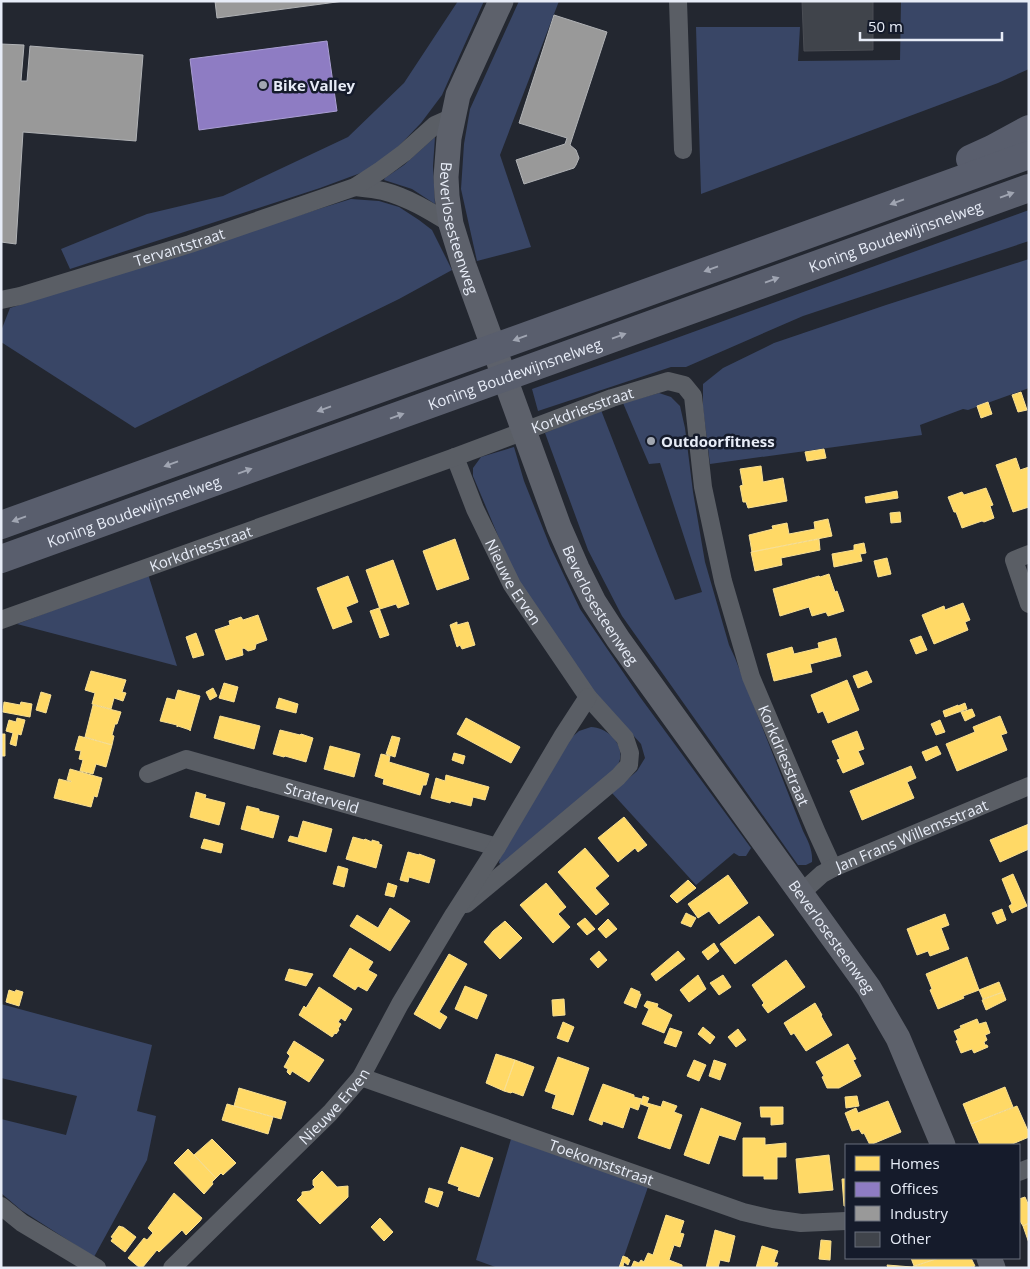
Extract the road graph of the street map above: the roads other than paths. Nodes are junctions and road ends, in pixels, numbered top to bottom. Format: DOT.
graph roads {
  1 [pos="501,1"];
  2 [pos="678,1"];
  3 [pos="453,117"];
  4 [pos="1029,129"];
  5 [pos="683,150"];
  6 [pos="1029,155"];
  7 [pos="943,185"];
  8 [pos="355,187"];
  9 [pos="1029,188"];
  10 [pos="451,224"];
  11 [pos="1,300"];
  12 [pos="455,457"];
  13 [pos="1,526"];
  14 [pos="1029,554"];
  15 [pos="1,559"];
  16 [pos="1029,604"];
  17 [pos="1,620"];
  18 [pos="588,697"];
  19 [pos="148,774"];
  20 [pos="1029,786"];
  21 [pos="497,847"];
  22 [pos="833,868"];
  23 [pos="801,893"];
  24 [pos="454,914"];
  25 [pos="361,1077"];
  26 [pos="943,1144"];
  27 [pos="1,1206"];
  28 [pos="845,1221"];
  29 [pos="97,1268"];
  30 [pos="172,1268"];
  1 -- 3 [label="street, Beverlosesteenweg"];
  2 -- 5 [label="street"];
  3 -- 8 [label="street, Tervantstraat"];
  3 -- 10 [label="street, Beverlosesteenweg"];
  4 -- 7 [label="highway"];
  6 -- 7 [label="highway, Koning Boudewijnsnelweg"];
  7 -- 13 [label="highway, Koning Boudewijnsnelweg, one-way"];
  8 -- 10 [label="street, Tervantstraat"];
  8 -- 11 [label="street, Tervantstraat"];
  15 -- 9 [label="highway, Koning Boudewijnsnelweg, one-way"];
  10 -- 23 [label="street, Beverlosesteenweg"];
  12 -- 17 [label="street, Korkdriesstraat"];
  12 -- 18 [label="street, Nieuwe Erven"];
  12 -- 22 [label="street, Korkdriesstraat"];
  14 -- 16 [label="street"];
  18 -- 21 [label="street, Nieuwe Erven"];
  18 -- 24 [label="street, Nieuwe Erven"];
  19 -- 21 [label="street, Straterveld"];
  20 -- 22 [label="street, Jan Frans Willemsstraat"];
  21 -- 24 [label="street, Nieuwe Erven"];
  22 -- 23 [label="street, Jan Frans Willemsstraat"];
  23 -- 26 [label="street, Beverlosesteenweg"];
  24 -- 25 [label="street, Nieuwe Erven"];
  25 -- 28 [label="street, Toekomststraat"];
  25 -- 30 [label="street, Nieuwe Erven"];
  27 -- 29 [label="street"];
}
